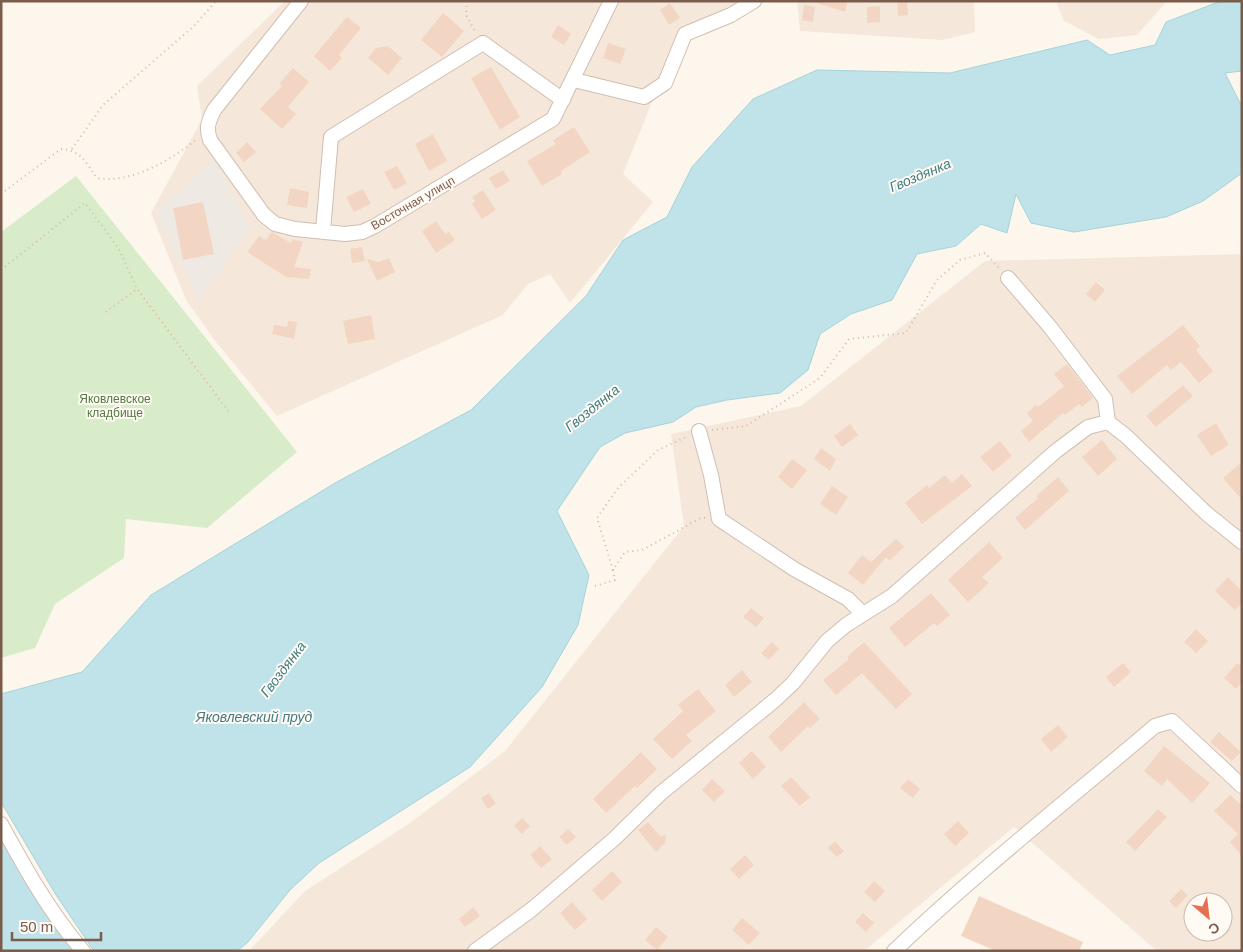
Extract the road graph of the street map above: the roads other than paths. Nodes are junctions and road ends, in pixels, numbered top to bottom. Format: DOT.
graph roads {
  1 [pos="301,1"];
  2 [pos="611,1"];
  3 [pos="754,1"];
  4 [pos="574,80"];
  5 [pos="563,100"];
  6 [pos="323,232"];
  7 [pos="1008,278"];
  8 [pos="1108,422"];
  9 [pos="699,431"];
  10 [pos="1242,542"];
  11 [pos="863,614"];
  12 [pos="1242,786"];
  13 [pos="1,824"];
  14 [pos="83,951"];
  15 [pos="475,951"];
  16 [pos="894,951"];
  1 -- 6 [label="street, Восточная улицп"];
  2 -- 4 [label="street, Восточная улицп"];
  3 -- 4 [label="street"];
  4 -- 5 [label="street, Восточная улицп"];
  5 -- 6 [label="street, Восточная улицп"];
  5 -- 6 [label="street"];
  7 -- 8 [label="street"];
  8 -- 10 [label="street"];
  8 -- 11 [label="street"];
  9 -- 11 [label="street"];
  11 -- 15 [label="street"];
  12 -- 16 [label="street"];
  13 -- 14 [label="street"];
}
